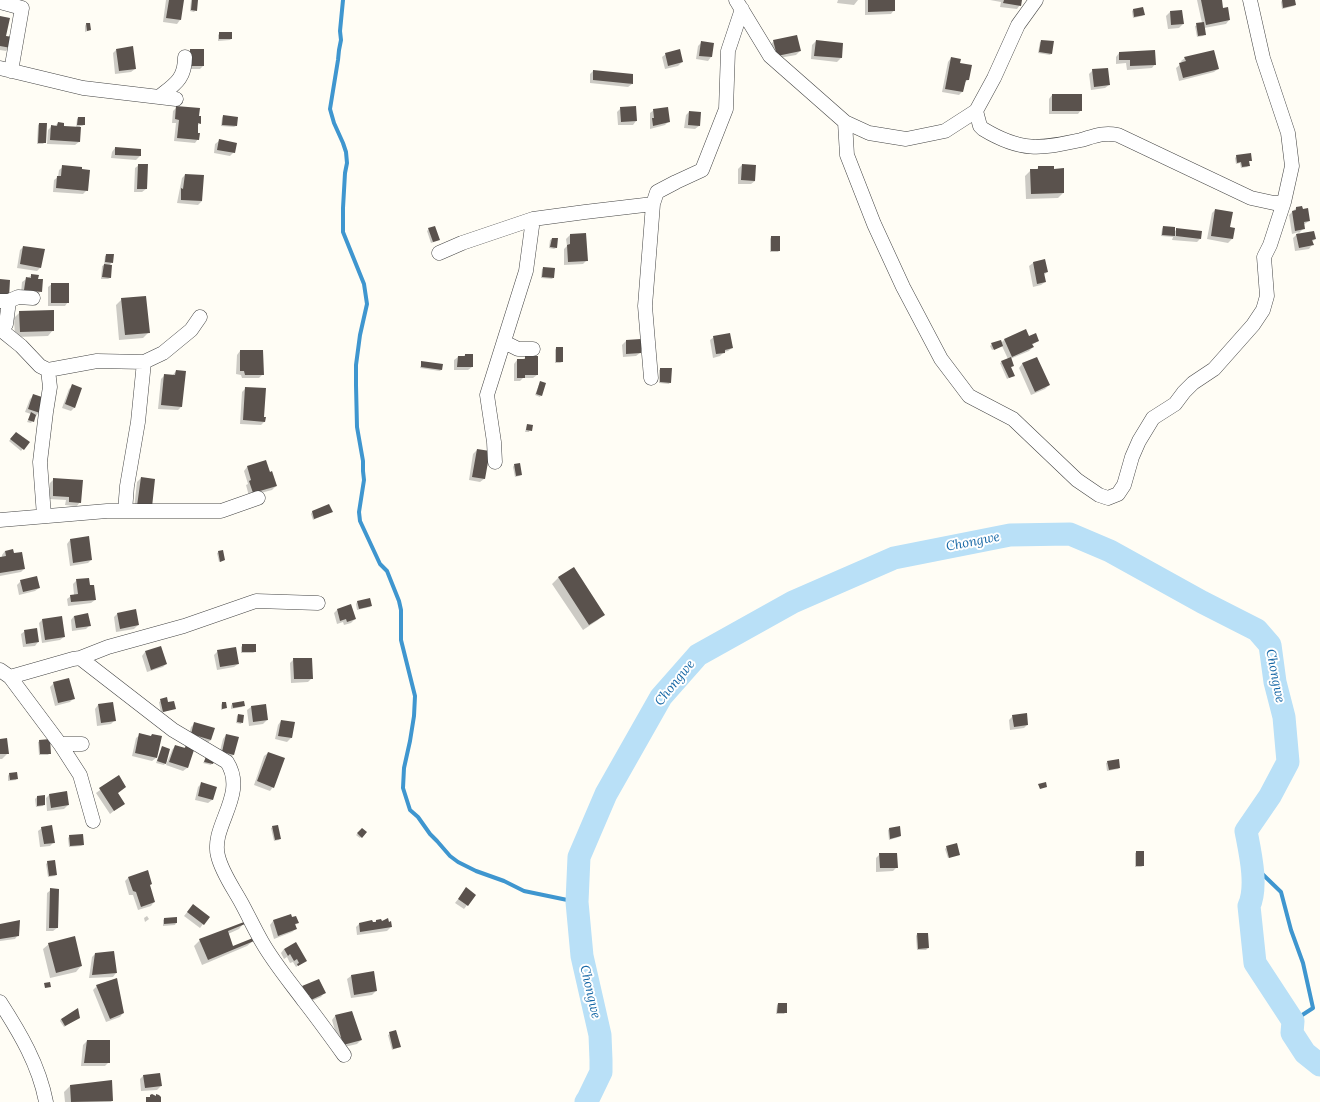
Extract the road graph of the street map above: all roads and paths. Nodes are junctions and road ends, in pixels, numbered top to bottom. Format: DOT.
graph roads {
  1 [pos="1036,0"];
  2 [pos="1250,0"];
  3 [pos="0,2"];
  4 [pos="739,4"];
  5 [pos="185,57"];
  6 [pos="6,70"];
  7 [pos="160,97"];
  8 [pos="176,99"];
  9 [pos="976,111"];
  10 [pos="845,122"];
  11 [pos="1284,202"];
  12 [pos="653,204"];
  13 [pos="533,219"];
  14 [pos="439,253"];
  15 [pos="33,298"];
  16 [pos="4,301"];
  17 [pos="200,317"];
  18 [pos="1,330"];
  19 [pos="504,342"];
  20 [pos="533,349"];
  21 [pos="144,362"];
  22 [pos="48,370"];
  23 [pos="651,378"];
  24 [pos="495,462"];
  25 [pos="258,498"];
  26 [pos="125,511"];
  27 [pos="44,516"];
  28 [pos="0,520"];
  29 [pos="318,603"];
  30 [pos="80,658"];
  31 [pos="5,674"];
  32 [pos="60,744"];
  33 [pos="82,744"];
  34 [pos="93,821"];
  35 [pos="0,1002"];
  36 [pos="344,1055"];
  37 [pos="46,1102"];
  1 -- 9 [label="street"];
  2 -- 11 [label="street"];
  3 -- 6 [label="street"];
  4 -- 10 [label="street"];
  4 -- 12 [label="street"];
  5 -- 7 [label="street"];
  6 -- 7 [label="street"];
  7 -- 8 [label="street"];
  9 -- 10 [label="street"];
  9 -- 11 [label="street"];
  10 -- 11 [label="street"];
  12 -- 13 [label="street"];
  12 -- 23 [label="street"];
  13 -- 14 [label="street"];
  13 -- 19 [label="street"];
  15 -- 16 [label="street"];
  16 -- 18 [label="street"];
  17 -- 21 [label="street"];
  18 -- 22 [label="street"];
  19 -- 20 [label="street"];
  19 -- 24 [label="street"];
  21 -- 22 [label="street"];
  21 -- 26 [label="street"];
  22 -- 27 [label="street"];
  25 -- 26 [label="street"];
  26 -- 27 [label="street"];
  27 -- 28 [label="street"];
  29 -- 30 [label="street"];
  30 -- 31 [label="street"];
  30 -- 36 [label="street"];
  31 -- 32 [label="street"];
  32 -- 33 [label="street"];
  32 -- 34 [label="street"];
  35 -- 37 [label="street"];
}
